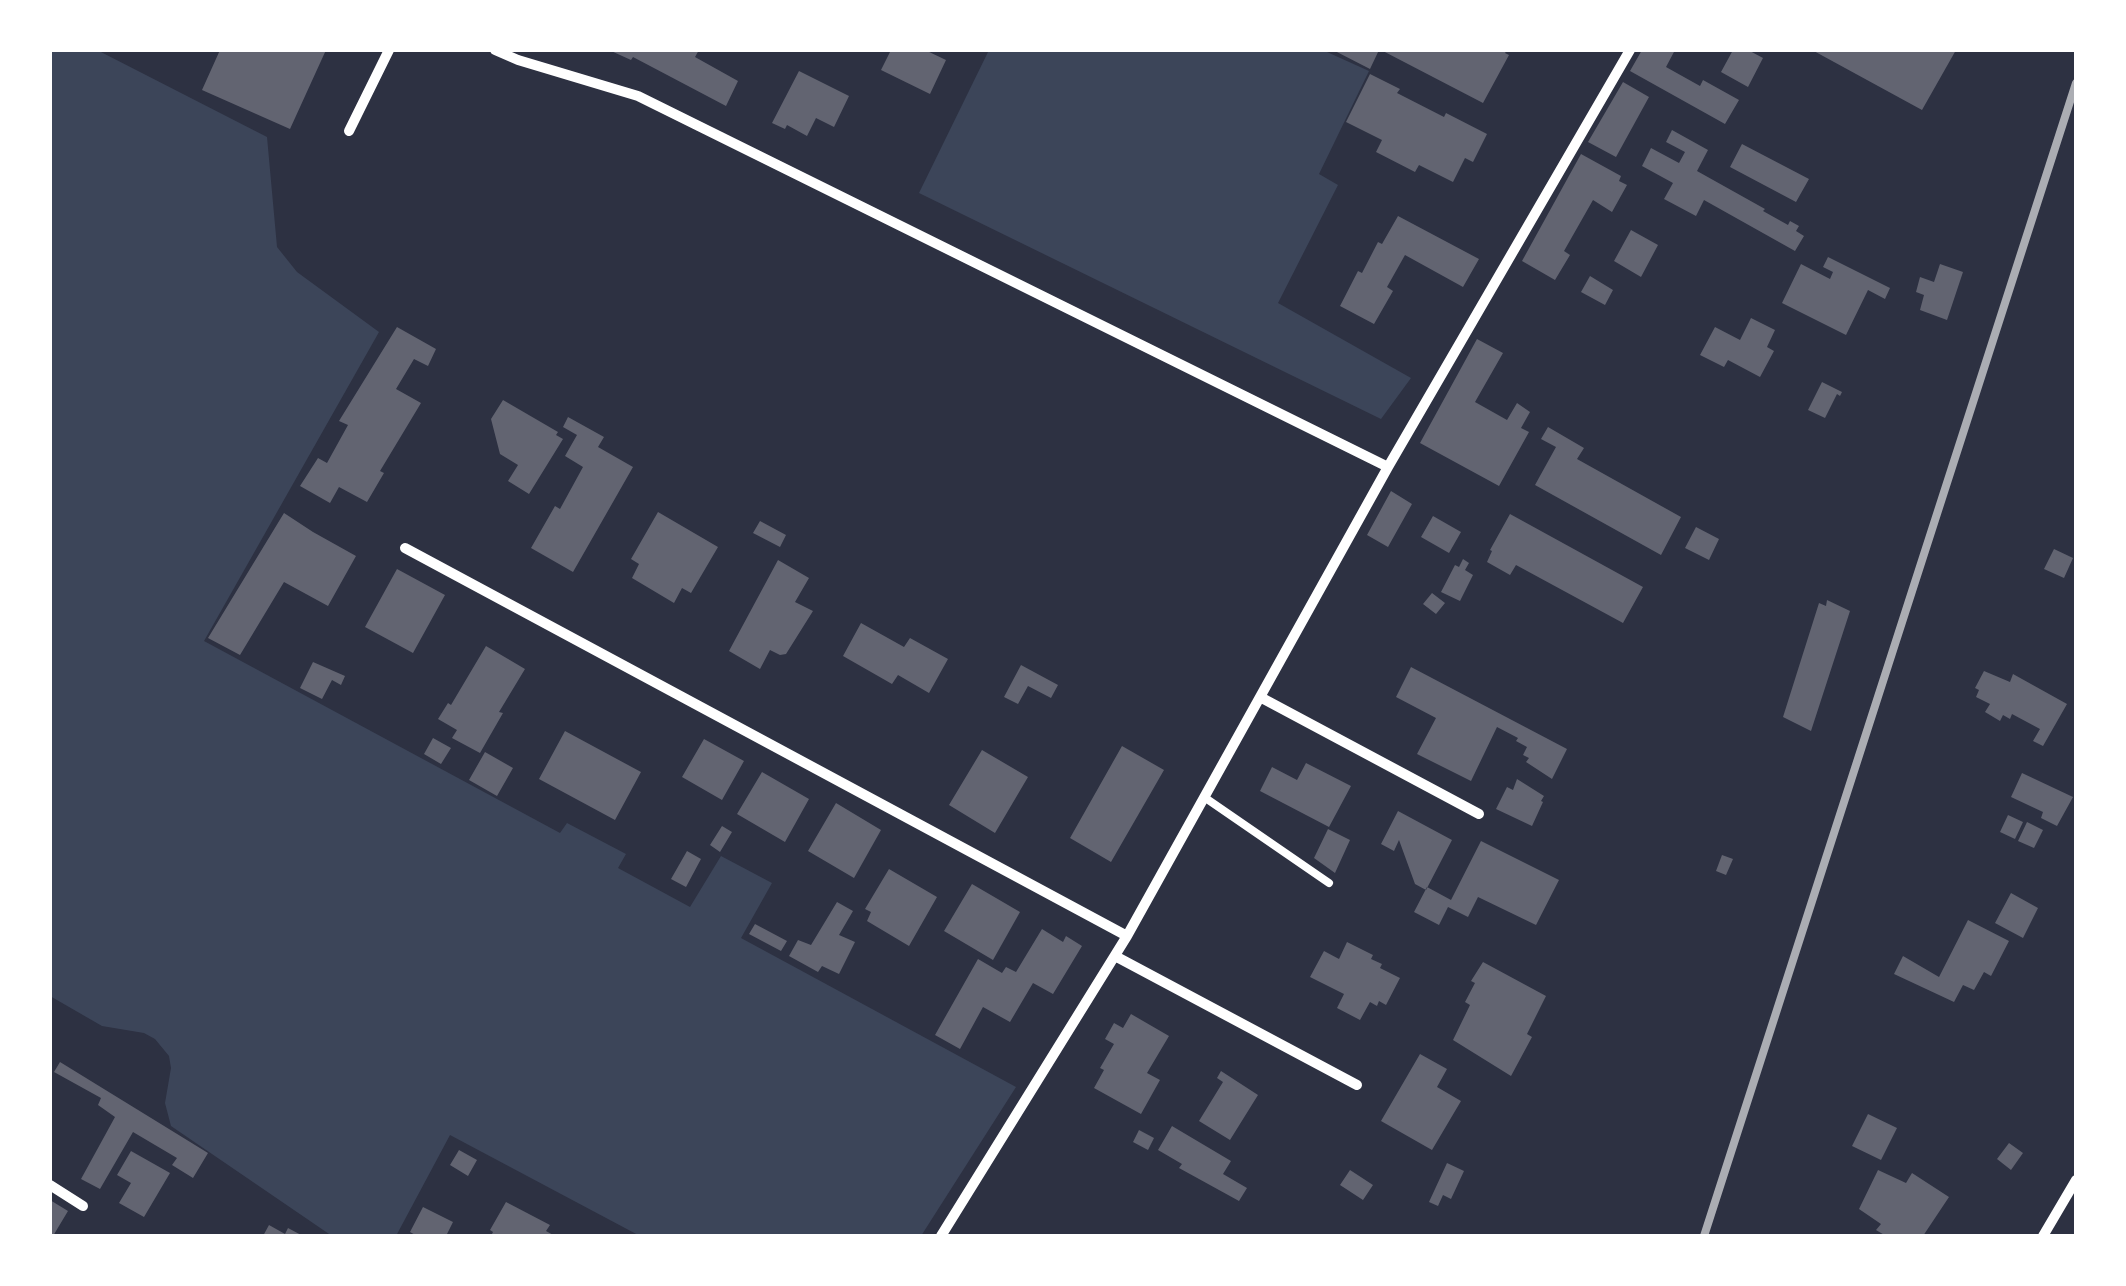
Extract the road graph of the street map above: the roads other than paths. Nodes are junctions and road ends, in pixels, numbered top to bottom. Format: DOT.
graph roads {
  1 [pos="389,50"];
  2 [pos="494,50"];
  3 [pos="1630,50"];
  4 [pos="349,130"];
  5 [pos="1388,467"];
  6 [pos="404,548"];
  7 [pos="1260,697"];
  8 [pos="1204,797"];
  9 [pos="1478,814"];
  10 [pos="1328,884"];
  11 [pos="1127,936"];
  12 [pos="1115,956"];
  13 [pos="1357,1085"];
  14 [pos="2076,1180"];
  15 [pos="50,1186"];
  16 [pos="83,1206"];
  17 [pos="941,1236"];
  18 [pos="2043,1236"];
  1 -- 4 [label="street"];
  2 -- 5 [label="street"];
  3 -- 5 [label="street"];
  5 -- 7 [label="street"];
  6 -- 11 [label="street"];
  7 -- 8 [label="street"];
  7 -- 9 [label="street"];
  8 -- 10 [label="lane"];
  8 -- 11 [label="street"];
  11 -- 12 [label="street"];
  12 -- 13 [label="street"];
  12 -- 17 [label="street"];
  14 -- 18 [label="street"];
  15 -- 16 [label="street"];
}
